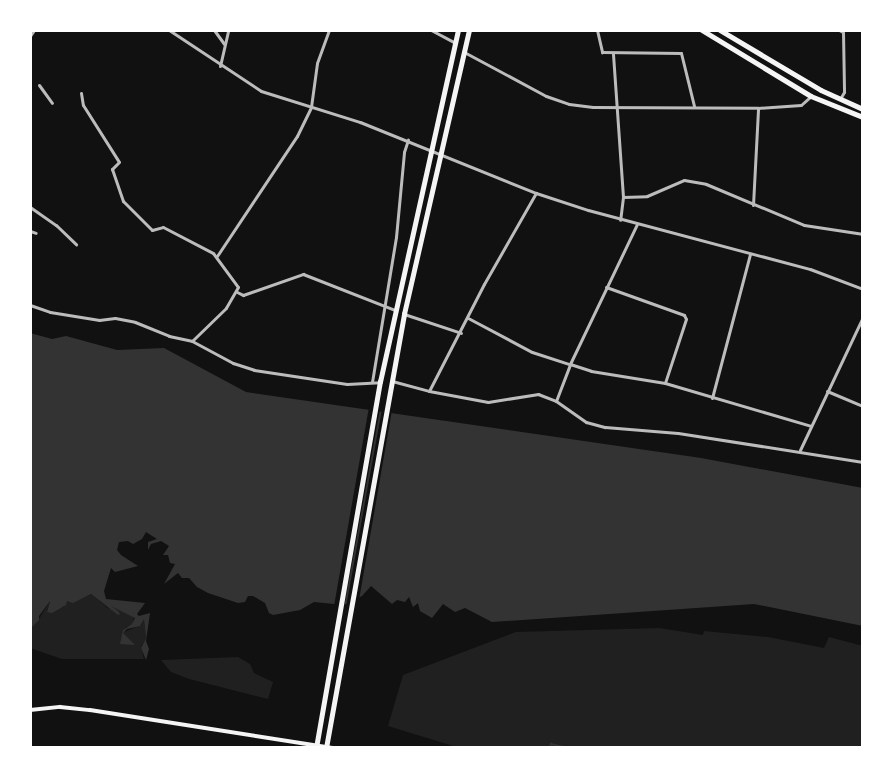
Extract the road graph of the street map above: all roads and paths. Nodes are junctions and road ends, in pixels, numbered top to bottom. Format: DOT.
graph roads {
  1 [pos="34,30"];
  2 [pos="169,30"];
  3 [pos="214,30"];
  4 [pos="228,30"];
  5 [pos="329,30"];
  6 [pos="431,30"];
  7 [pos="458,30"];
  8 [pos="469,30"];
  9 [pos="597,30"];
  10 [pos="702,30"];
  11 [pos="720,30"];
  12 [pos="839,30"];
  13 [pos="30,36"];
  14 [pos="224,44"];
  15 [pos="455,44"];
  16 [pos="462,51"];
  17 [pos="613,54"];
  18 [pos="220,66"];
  19 [pos="39,85"];
  20 [pos="81,93"];
  21 [pos="811,96"];
  22 [pos="840,99"];
  23 [pos="52,103"];
  24 [pos="694,106"];
  25 [pos="312,107"];
  26 [pos="616,107"];
  27 [pos="758,108"];
  28 [pos="863,109"];
  29 [pos="863,117"];
  30 [pos="408,140"];
  31 [pos="432,150"];
  32 [pos="441,154"];
  33 [pos="536,193"];
  34 [pos="623,197"];
  35 [pos="753,205"];
  36 [pos="30,207"];
  37 [pos="620,220"];
  38 [pos="637,224"];
  39 [pos="30,231"];
  40 [pos="36,233"];
  41 [pos="863,234"];
  42 [pos="76,244"];
  43 [pos="750,254"];
  44 [pos="217,257"];
  45 [pos="606,287"];
  46 [pos="863,289"];
  47 [pos="237,292"];
  48 [pos="30,305"];
  49 [pos="385,306"];
  50 [pos="395,310"];
  51 [pos="404,314"];
  52 [pos="863,317"];
  53 [pos="468,318"];
  54 [pos="461,333"];
  55 [pos="192,341"];
  56 [pos="570,364"];
  57 [pos="392,381"];
  58 [pos="372,382"];
  59 [pos="380,382"];
  60 [pos="665,383"];
  61 [pos="828,390"];
  62 [pos="429,392"];
  63 [pos="712,398"];
  64 [pos="556,401"];
  65 [pos="863,406"];
  66 [pos="812,426"];
  67 [pos="800,450"];
  68 [pos="863,462"];
  69 [pos="30,710"];
  70 [pos="316,746"];
  71 [pos="326,747"];
  72 [pos="334,748"];
  1 -- 13 [label="street"];
  2 -- 18 [label="street"];
  3 -- 14 [label="street"];
  4 -- 14 [label="street"];
  5 -- 25 [label="street"];
  6 -- 15 [label="street"];
  7 -- 15 [label="main road"];
  8 -- 16 [label="main road"];
  9 -- 17 [label="street"];
  10 -- 21 [label="main road"];
  11 -- 22 [label="main road"];
  12 -- 22 [label="street"];
  14 -- 18 [label="street"];
  15 -- 31 [label="main road"];
  16 -- 26 [label="street"];
  16 -- 32 [label="main road"];
  17 -- 24 [label="street"];
  17 -- 26 [label="street"];
  18 -- 25 [label="street"];
  19 -- 23 [label="street"];
  20 -- 44 [label="street"];
  21 -- 27 [label="street"];
  21 -- 29 [label="main road"];
  22 -- 28 [label="main road"];
  24 -- 26 [label="street"];
  24 -- 27 [label="street"];
  25 -- 30 [label="street"];
  25 -- 44 [label="street"];
  26 -- 34 [label="street"];
  27 -- 35 [label="street"];
  30 -- 31 [label="street"];
  30 -- 49 [label="street"];
  31 -- 32 [label="street"];
  31 -- 50 [label="main road"];
  32 -- 33 [label="street"];
  32 -- 51 [label="main road"];
  33 -- 37 [label="street"];
  33 -- 53 [label="street"];
  34 -- 35 [label="street"];
  34 -- 37 [label="street"];
  35 -- 41 [label="street"];
  36 -- 42 [label="street"];
  37 -- 38 [label="street"];
  38 -- 43 [label="street"];
  38 -- 45 [label="street"];
  39 -- 40 [label="street"];
  43 -- 46 [label="street"];
  43 -- 63 [label="street"];
  44 -- 47 [label="street"];
  45 -- 56 [label="street"];
  45 -- 60 [label="street"];
  47 -- 49 [label="street"];
  47 -- 55 [label="street"];
  48 -- 55 [label="street"];
  49 -- 50 [label="street"];
  49 -- 58 [label="street"];
  50 -- 59 [label="main road"];
  51 -- 54 [label="street"];
  51 -- 57 [label="main road"];
  52 -- 61 [label="street"];
  53 -- 54 [label="street"];
  53 -- 56 [label="street"];
  54 -- 62 [label="street"];
  55 -- 58 [label="street"];
  56 -- 60 [label="street"];
  56 -- 64 [label="street"];
  57 -- 62 [label="street"];
  57 -- 71 [label="main road"];
  58 -- 59 [label="street"];
  59 -- 70 [label="main road"];
  60 -- 63 [label="street"];
  61 -- 65 [label="street"];
  61 -- 66 [label="street"];
  62 -- 64 [label="street"];
  63 -- 66 [label="street"];
  64 -- 67 [label="street"];
  66 -- 67 [label="street"];
  67 -- 68 [label="street"];
  69 -- 70 [label="main road"];
  70 -- 71 [label="main road"];
  71 -- 72 [label="main road"];
}
